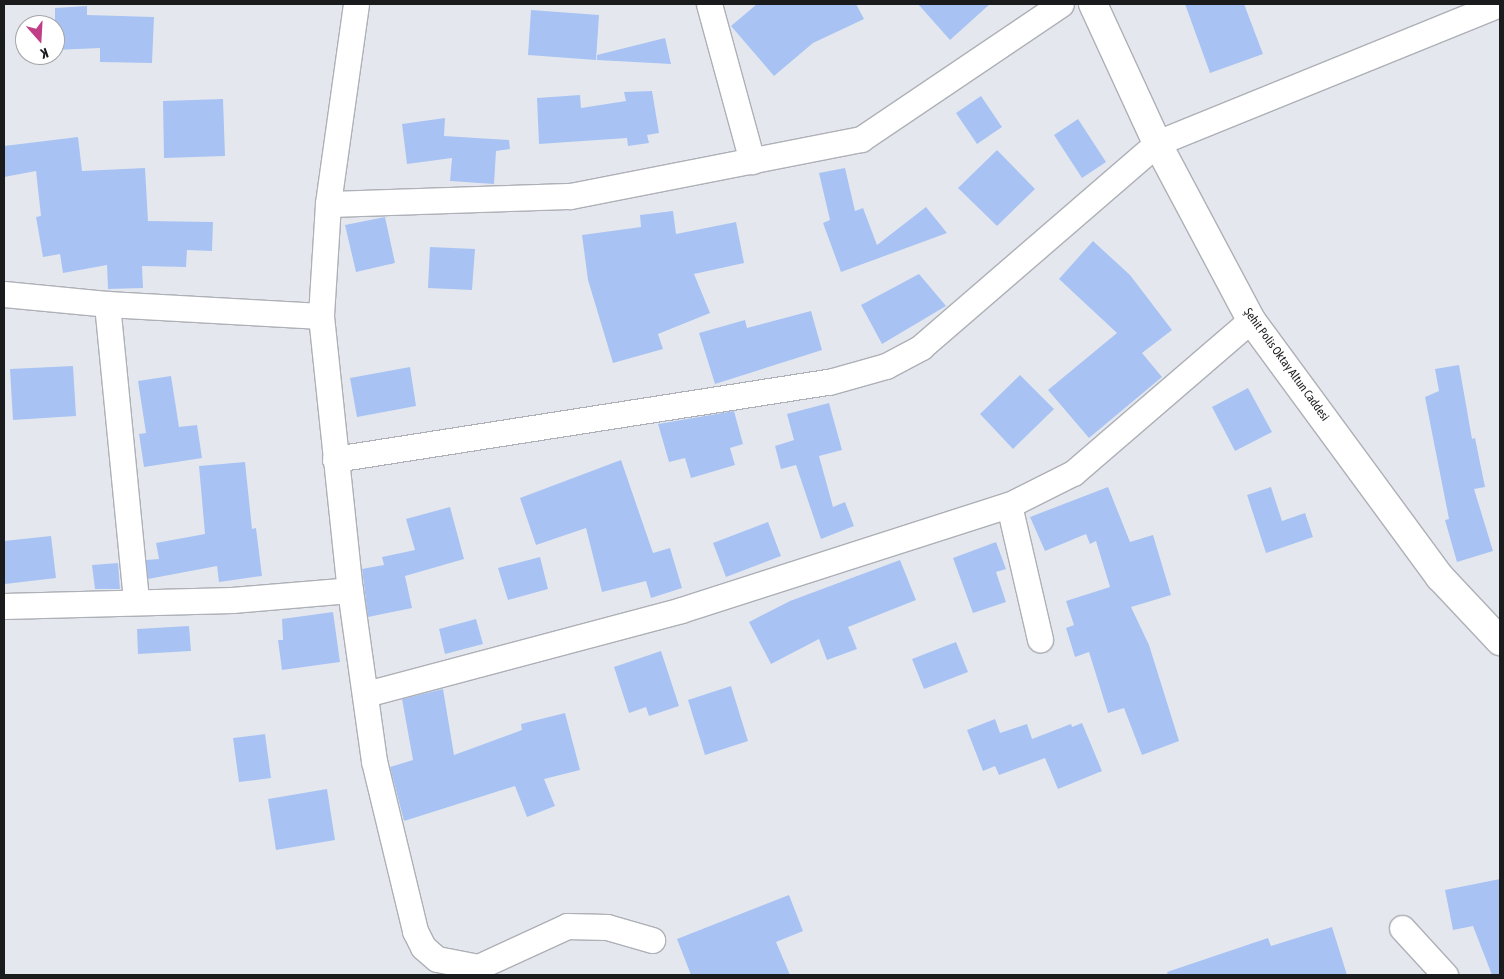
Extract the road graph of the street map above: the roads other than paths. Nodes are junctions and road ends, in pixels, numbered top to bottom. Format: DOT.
graph roads {
  1 [pos="356,4"];
  2 [pos="709,4"];
  3 [pos="1061,4"];
  4 [pos="1093,4"];
  5 [pos="1500,4"];
  6 [pos="1157,143"];
  7 [pos="752,161"];
  8 [pos="328,204"];
  9 [pos="4,294"];
  10 [pos="107,304"];
  11 [pos="321,316"];
  12 [pos="1250,320"];
  13 [pos="335,459"];
  14 [pos="1009,505"];
  15 [pos="350,590"];
  16 [pos="136,602"];
  17 [pos="4,606"];
  18 [pos="1497,634"];
  19 [pos="1040,639"];
  20 [pos="366,694"];
  21 [pos="1402,928"];
  22 [pos="652,940"];
  23 [pos="481,971"];
  24 [pos="1445,975"];
  1 -- 8 [label="street"];
  2 -- 7 [label="street"];
  3 -- 7 [label="street"];
  4 -- 6 [label="street, Şehit Polis Oktay Altun Caddesi"];
  5 -- 6 [label="street"];
  6 -- 12 [label="street, Şehit Polis Oktay Altun Caddesi"];
  6 -- 13 [label="street"];
  7 -- 8 [label="street"];
  8 -- 11 [label="street"];
  9 -- 10 [label="street"];
  10 -- 11 [label="street"];
  10 -- 16 [label="street"];
  11 -- 13 [label="street"];
  12 -- 14 [label="street"];
  12 -- 18 [label="street, Şehit Polis Oktay Altun Caddesi"];
  13 -- 15 [label="street"];
  14 -- 19 [label="street"];
  14 -- 20 [label="street"];
  15 -- 16 [label="street"];
  15 -- 20 [label="street"];
  16 -- 17 [label="street"];
  20 -- 23 [label="street"];
  21 -- 24 [label="street"];
  22 -- 23 [label="street"];
}
